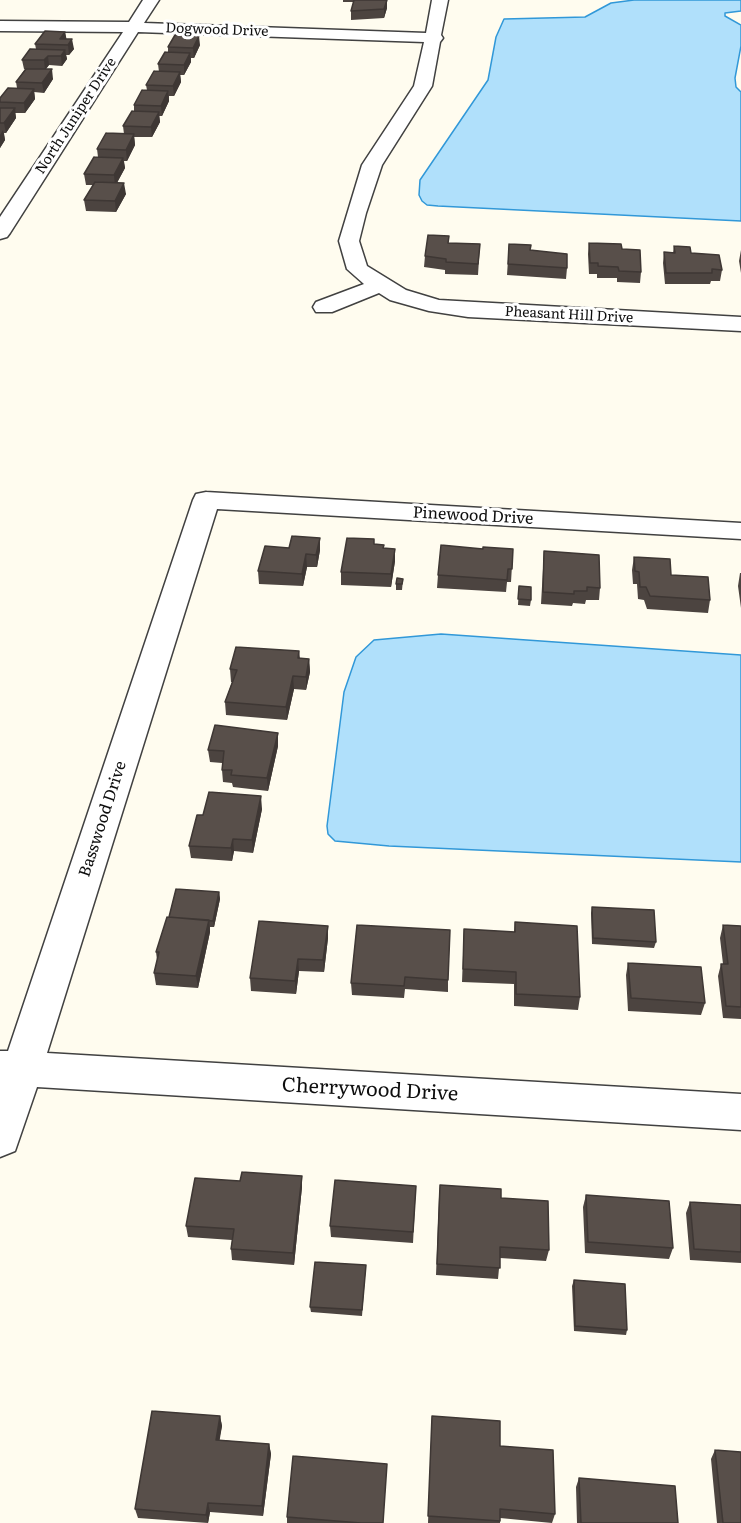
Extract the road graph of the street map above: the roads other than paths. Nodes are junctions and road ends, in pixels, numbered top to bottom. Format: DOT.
graph roads {
  1 [pos="151,0"];
  2 [pos="440,0"];
  3 [pos="0,27"];
  4 [pos="134,27"];
  5 [pos="435,38"];
  6 [pos="0,233"];
  7 [pos="389,290"];
  8 [pos="324,307"];
  9 [pos="741,324"];
  10 [pos="206,500"];
  11 [pos="741,531"];
  12 [pos="11,1068"];
  13 [pos="741,1112"];
  14 [pos="0,1138"];
  1 -- 4 [label="street, North Juniper Drive"];
  2 -- 5 [label="street"];
  3 -- 4 [label="street, Dogwood Drive"];
  4 -- 5 [label="street, Dogwood Drive"];
  4 -- 6 [label="street, North Juniper Drive"];
  5 -- 7 [label="street"];
  7 -- 8 [label="street"];
  7 -- 9 [label="street, Pheasant Hill Drive"];
  10 -- 11 [label="street, Pinewood Drive"];
  10 -- 12 [label="street, Basswood Drive"];
  12 -- 13 [label="street, Cherrywood Drive"];
  12 -- 14 [label="street, Basswood Drive"];
}
